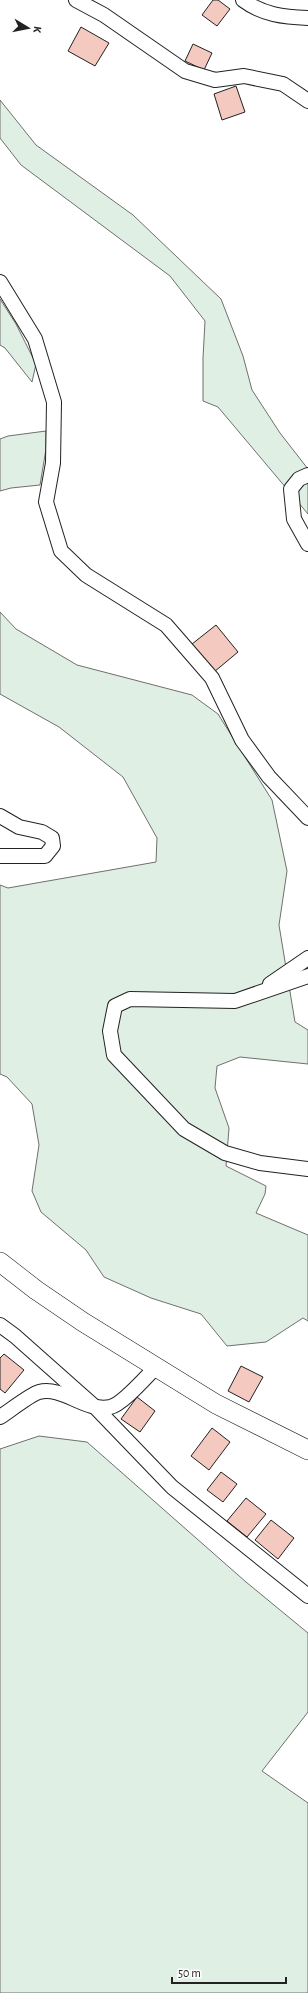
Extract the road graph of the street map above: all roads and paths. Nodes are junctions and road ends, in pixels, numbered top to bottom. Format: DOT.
graph roads {
  1 [pos="76,0"];
  2 [pos="243,0"];
  3 [pos="308,18"];
  4 [pos="308,101"];
  5 [pos="0,282"];
  6 [pos="308,476"];
  7 [pos="308,544"];
  8 [pos="0,816"];
  9 [pos="308,818"];
  10 [pos="0,856"];
  11 [pos="308,958"];
  12 [pos="308,976"];
  13 [pos="257,993"];
  14 [pos="308,1168"];
  15 [pos="0,1262"];
  16 [pos="0,1325"];
  17 [pos="156,1367"];
  18 [pos="95,1407"];
  19 [pos="0,1417"];
  20 [pos="308,1450"];
  21 [pos="308,1596"];
  1 -- 4 [label="street"];
  2 -- 3 [label="street"];
  5 -- 9 [label="street"];
  6 -- 7 [label="street"];
  8 -- 10 [label="street"];
  11 -- 13 [label="street"];
  12 -- 13 [label="street"];
  13 -- 14 [label="street"];
  15 -- 17 [label="street"];
  16 -- 18 [label="street"];
  17 -- 18 [label="street"];
  17 -- 20 [label="street"];
  18 -- 19 [label="street"];
  18 -- 21 [label="street"];
}
